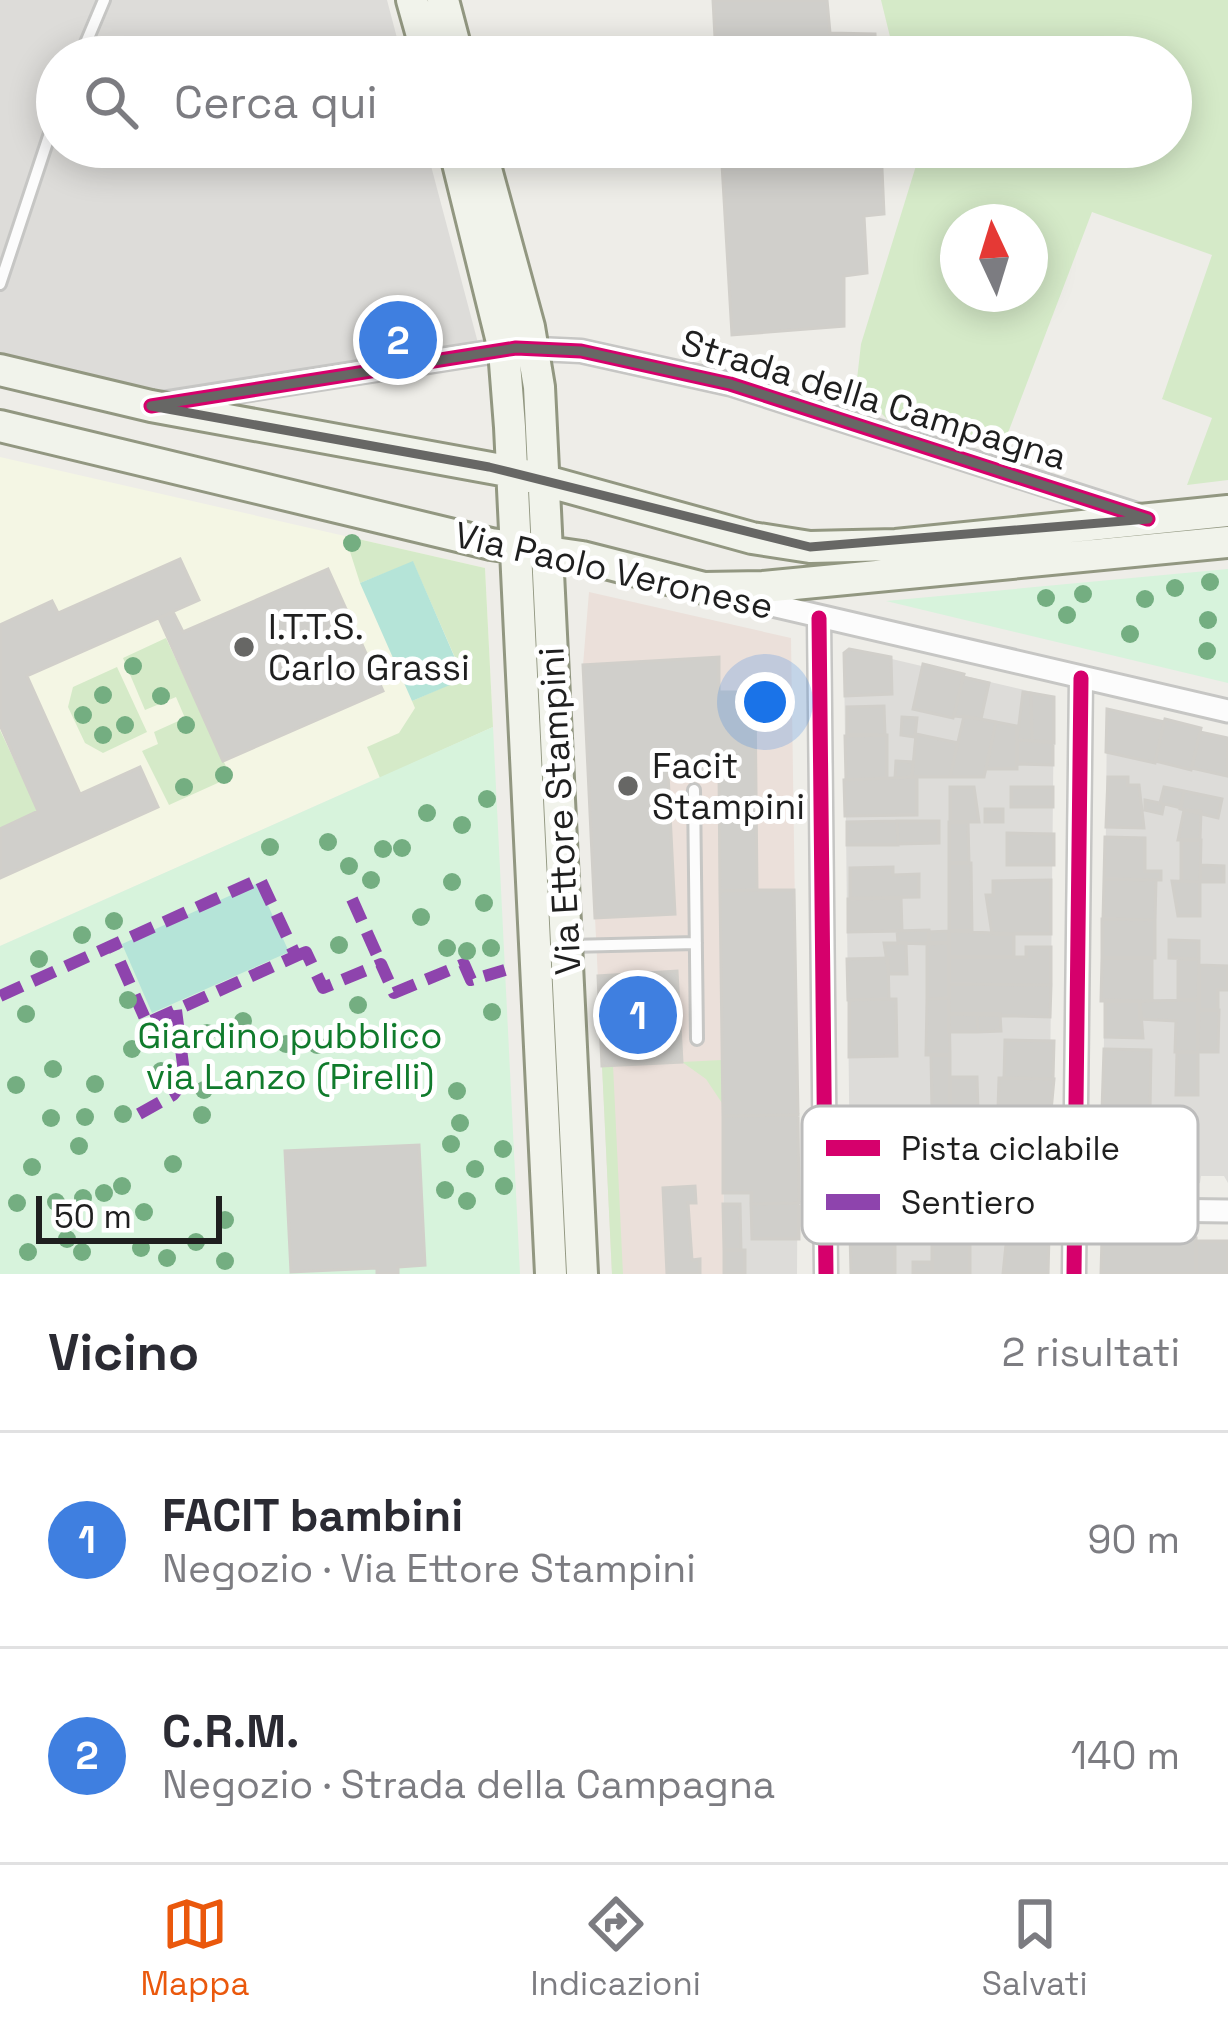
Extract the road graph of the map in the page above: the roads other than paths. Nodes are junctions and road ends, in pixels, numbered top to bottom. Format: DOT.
graph roads {
  1 [pos="104,0"];
  2 [pos="412,0"];
  3 [pos="442,0"];
  4 [pos="89,36"];
  5 [pos="422,36"];
  6 [pos="452,36"];
  7 [pos="38,168"];
  8 [pos="461,168"];
  9 [pos="484,168"];
  10 [pos="0,284"];
  11 [pos="519,349"];
  12 [pos="0,370"];
  13 [pos="151,406"];
  14 [pos="0,426"];
  15 [pos="513,472"];
  16 [pos="547,481"];
  17 [pos="1228,511"];
  18 [pos="1148,519"];
  19 [pos="1228,542"];
  20 [pos="516,549"];
  21 [pos="548,552"];
  22 [pos="704,588"];
  23 [pos="819,617"];
  24 [pos="1081,678"];
  25 [pos="1228,712"];
  26 [pos="694,790"];
  27 [pos="697,943"];
  28 [pos="566,946"];
  29 [pos="698,1039"];
  30 [pos="825,1106"];
  31 [pos="1076,1106"];
  32 [pos="1198,1210"];
  33 [pos="1228,1211"];
  34 [pos="1074,1244"];
  35 [pos="550,1274"];
  36 [pos="581,1274"];
  37 [pos="1074,1274"];
  1 -- 4 [label="lane"];
  2 -- 5 [label="main road"];
  3 -- 6 [label="main road"];
  7 -- 10 [label="lane"];
  8 -- 11 [label="main road"];
  9 -- 11 [label="main road"];
  11 -- 13 [label="street, Strada della Campagna"];
  11 -- 15 [label="main road, Via Ettore Stampini"];
  11 -- 16 [label="main road, Via Ettore Stampini"];
  11 -- 18 [label="street, Strada della Campagna"];
  12 -- 13 [label="main road, Via Paolo Veronese"];
  13 -- 15 [label="main road, Via Paolo Veronese"];
  14 -- 20 [label="main road, Via Paolo Veronese"];
  15 -- 16 [label="main road, Via Paolo Veronese"];
  15 -- 20 [label="main road, Via Ettore Stampini"];
  16 -- 18 [label="main road, Via Paolo Veronese"];
  16 -- 21 [label="main road, Via Ettore Stampini"];
  17 -- 18 [label="main road, Via Paolo Veronese"];
  19 -- 22 [label="main road"];
  20 -- 21 [label="main road, Via Paolo Veronese"];
  20 -- 35 [label="main road, Via Ettore Stampini"];
  21 -- 22 [label="main road, Via Paolo Veronese"];
  21 -- 28 [label="main road, Via Ettore Stampini"];
  22 -- 23 [label="street, Via Paolo Veronese"];
  23 -- 24 [label="street, Via Paolo Veronese"];
  23 -- 30 [label="street"];
  24 -- 25 [label="street, Via Paolo Veronese"];
  24 -- 31 [label="street"];
  26 -- 27 [label="lane"];
  27 -- 28 [label="lane"];
  27 -- 29 [label="lane"];
  28 -- 36 [label="main road, Via Ettore Stampini"];
  32 -- 33 [label="street"];
  34 -- 37 [label="street"];
}
